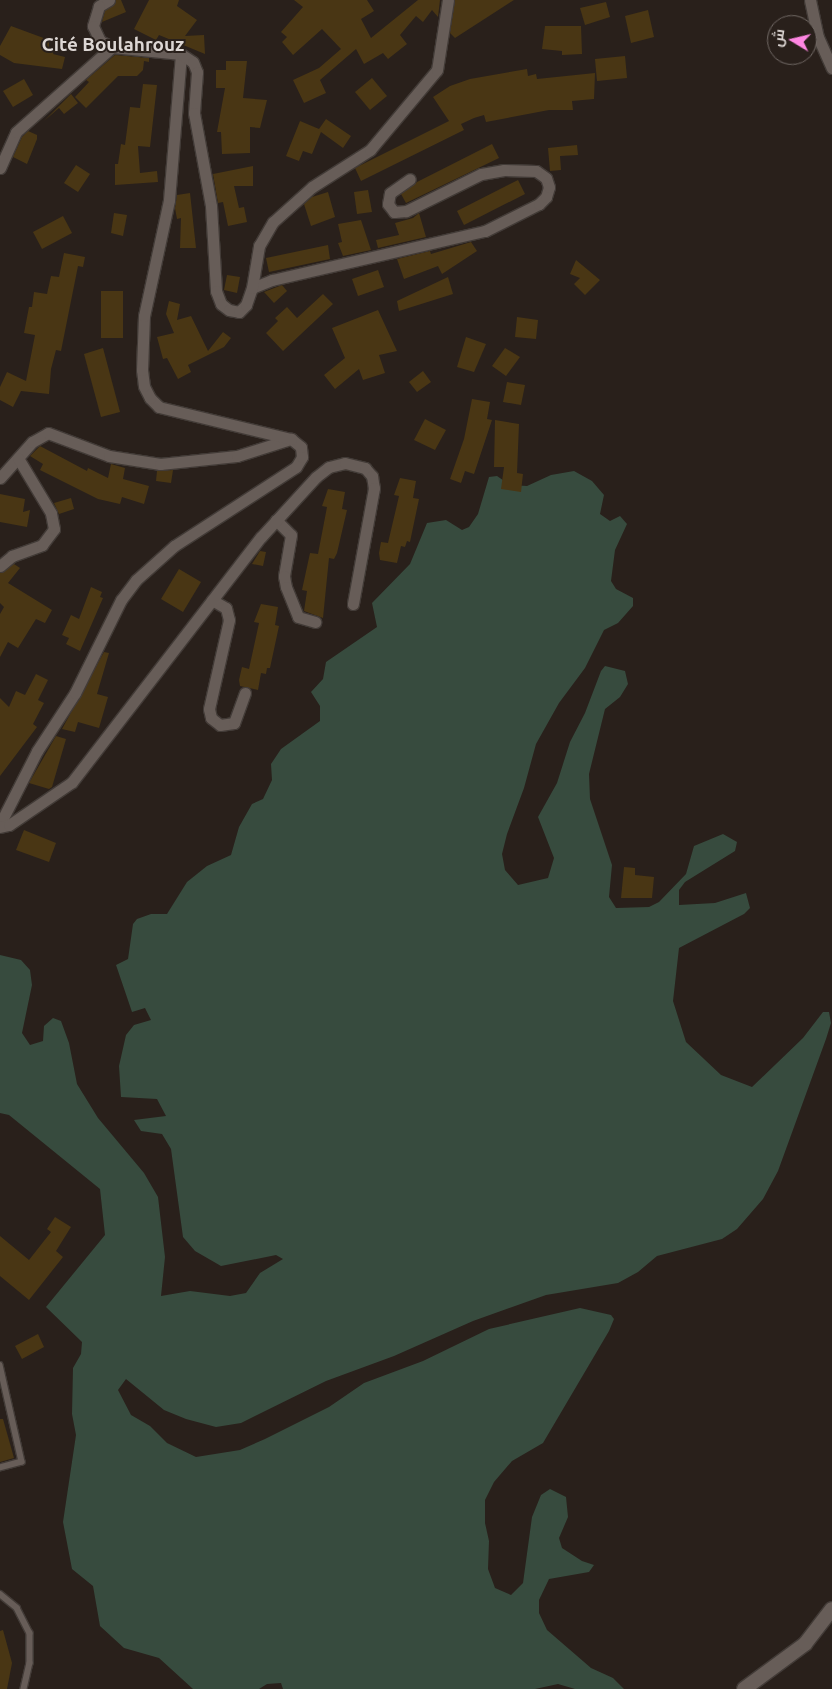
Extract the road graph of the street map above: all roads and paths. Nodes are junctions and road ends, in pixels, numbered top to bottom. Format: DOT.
graph roads {
  1 [pos="109,0"];
  2 [pos="448,0"];
  3 [pos="810,0"];
  4 [pos="112,47"];
  5 [pos="181,54"];
  6 [pos="832,68"];
  7 [pos="0,168"];
  8 [pos="410,179"];
  9 [pos="252,288"];
  10 [pos="291,439"];
  11 [pos="18,458"];
  12 [pos="0,478"];
  13 [pos="276,520"];
  14 [pos="0,566"];
  15 [pos="212,600"];
  16 [pos="353,604"];
  17 [pos="315,622"];
  18 [pos="245,694"];
  19 [pos="0,825"];
  20 [pos="0,1365"];
  21 [pos="0,1468"];
  22 [pos="0,1594"];
  23 [pos="832,1609"];
  24 [pos="24,1689"];
  25 [pos="744,1689"];
  1 -- 4 [label="street"];
  2 -- 9 [label="street"];
  3 -- 6 [label="street"];
  4 -- 5 [label="street"];
  4 -- 7 [label="street"];
  5 -- 9 [label="street"];
  5 -- 10 [label="street"];
  8 -- 9 [label="street"];
  10 -- 11 [label="street"];
  10 -- 19 [label="street"];
  11 -- 12 [label="street"];
  11 -- 14 [label="street"];
  13 -- 15 [label="street"];
  13 -- 16 [label="street"];
  13 -- 17 [label="street"];
  15 -- 18 [label="street"];
  15 -- 19 [label="street"];
  20 -- 21 [label="lane"];
  22 -- 24 [label="lane"];
  23 -- 25 [label="street"];
}
